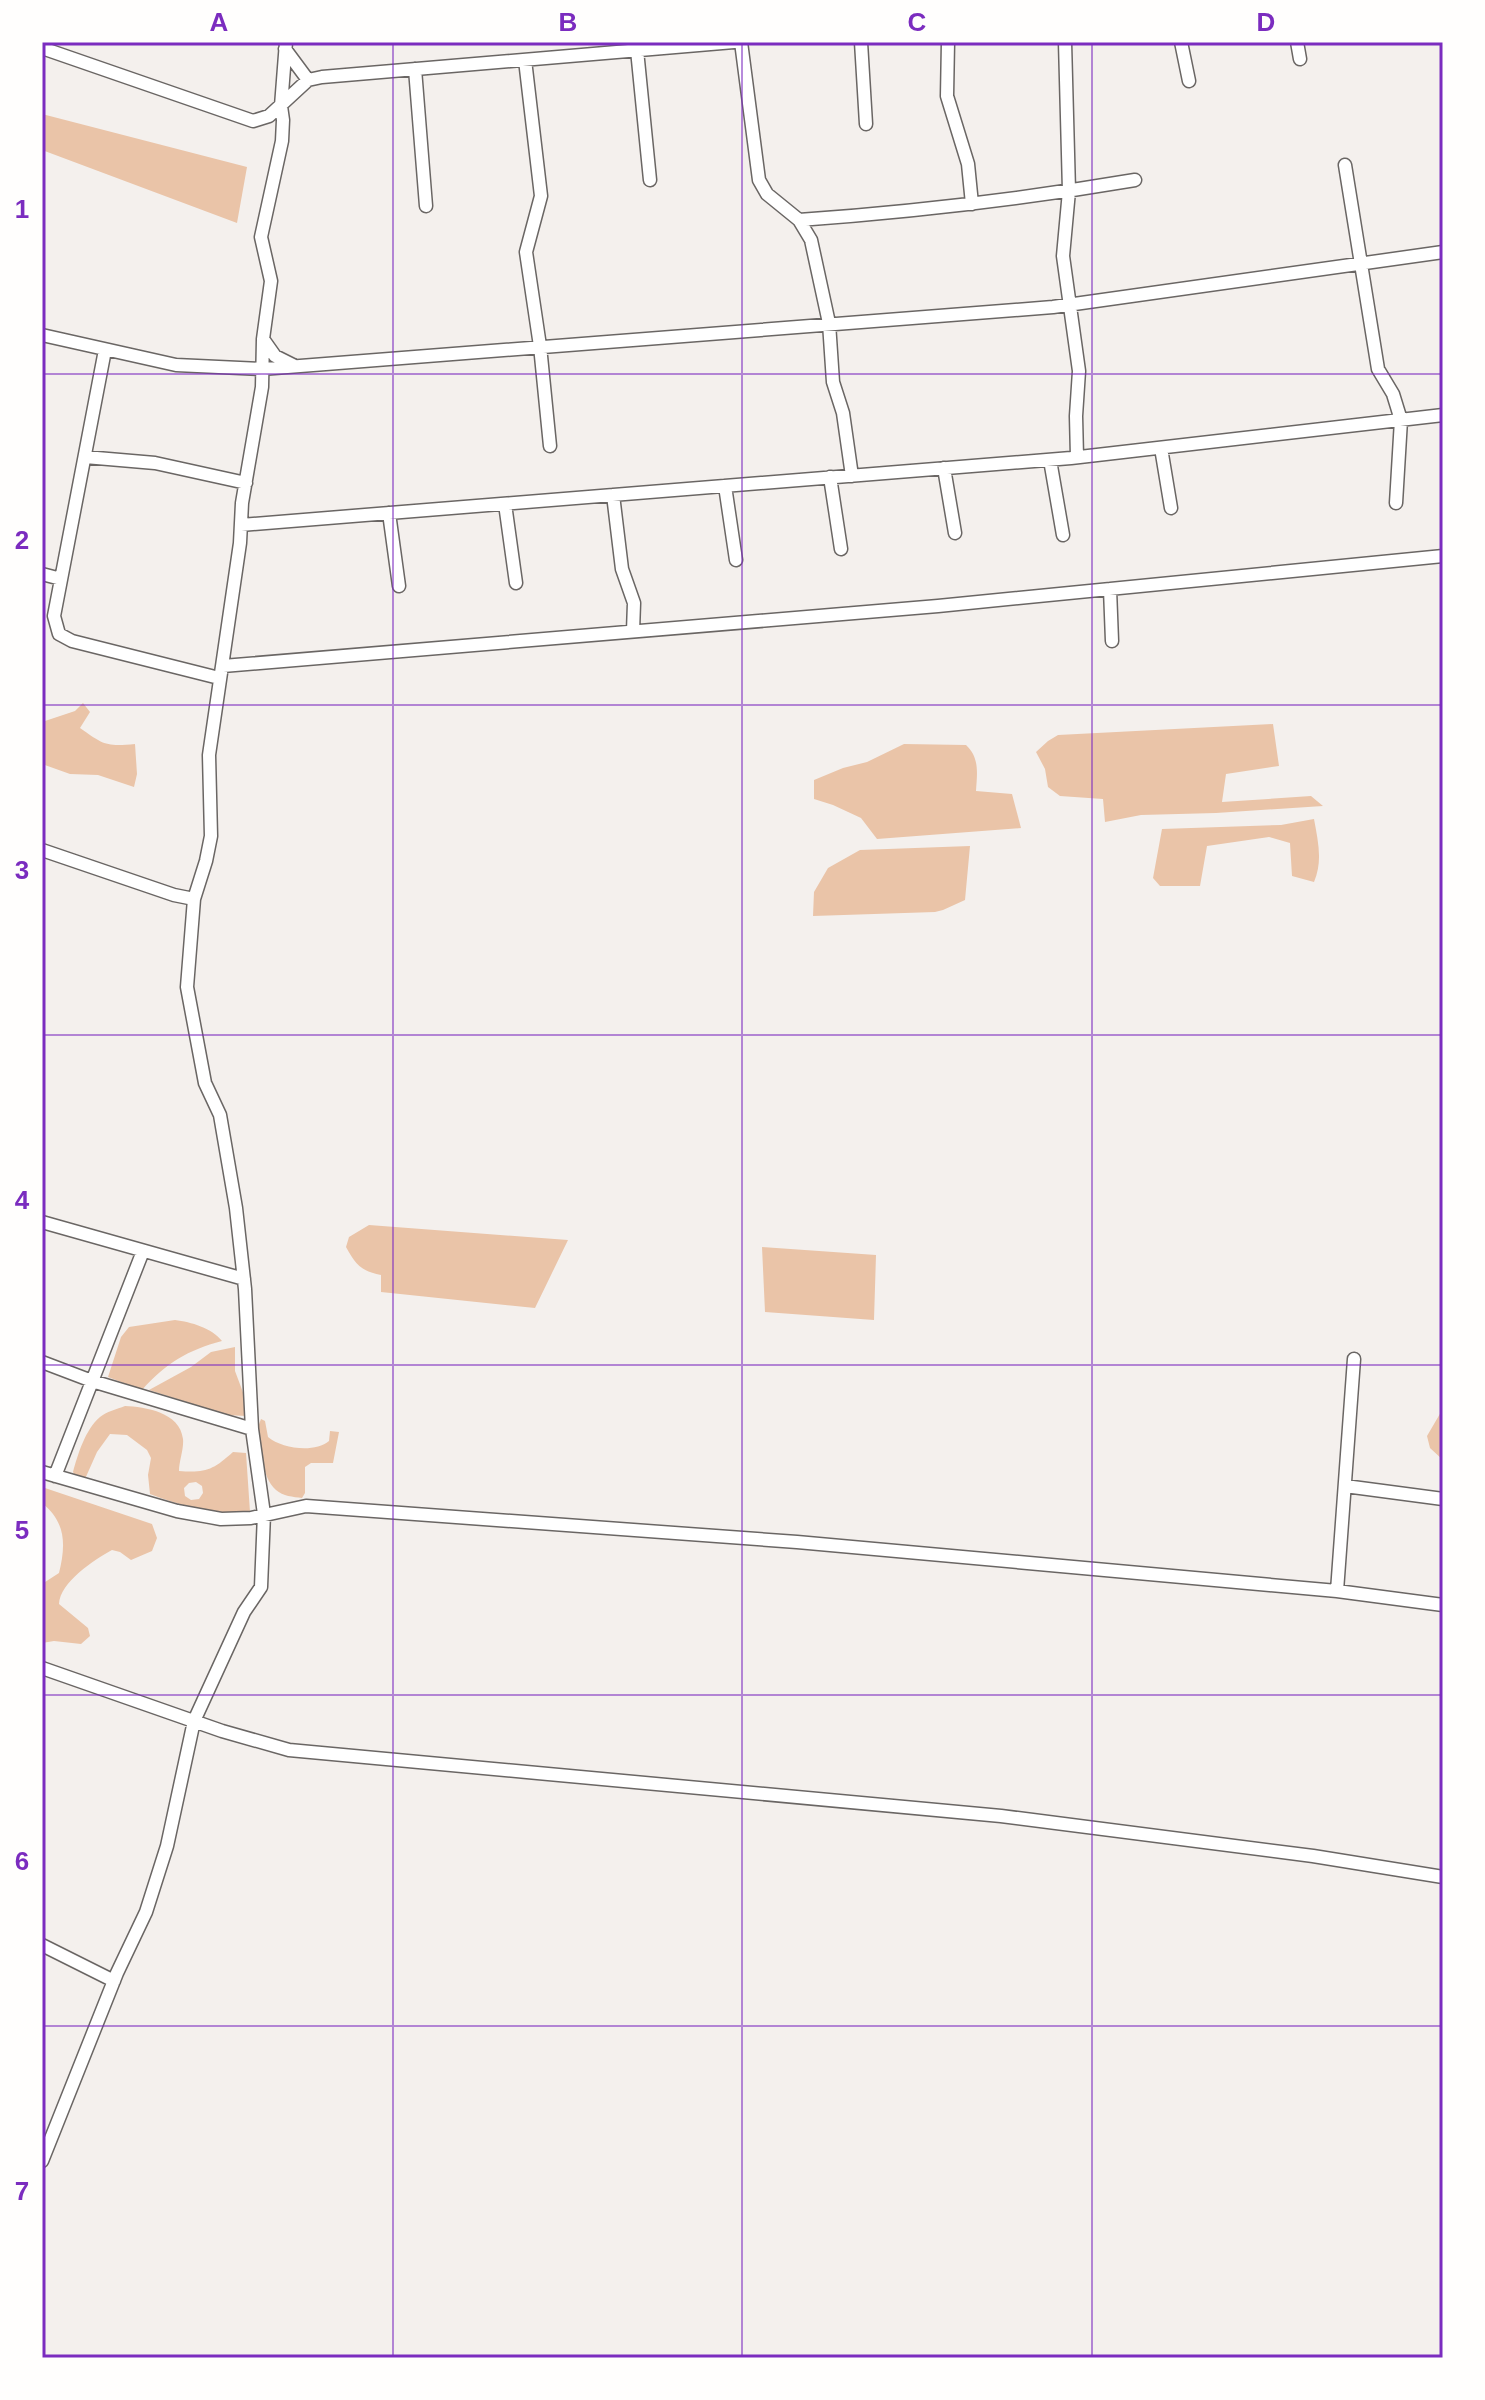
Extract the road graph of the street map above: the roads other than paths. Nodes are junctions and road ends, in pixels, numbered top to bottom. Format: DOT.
graph roads {
  1 [pos="734,42"];
  2 [pos="741,42"];
  3 [pos="861,42"];
  4 [pos="948,42"];
  5 [pos="1065,42"];
  6 [pos="1181,42"];
  7 [pos="1297,42"];
  8 [pos="42,45"];
  9 [pos="285,46"];
  10 [pos="637,50"];
  11 [pos="1300,59"];
  12 [pos="525,60"];
  13 [pos="415,69"];
  14 [pos="308,80"];
  15 [pos="1189,81"];
  16 [pos="281,106"];
  17 [pos="866,124"];
  18 [pos="1345,165"];
  19 [pos="650,180"];
  20 [pos="1135,180"];
  21 [pos="1069,191"];
  22 [pos="972,204"];
  23 [pos="426,206"];
  24 [pos="799,220"];
  25 [pos="1443,252"];
  26 [pos="1361,263"];
  27 [pos="1070,304"];
  28 [pos="829,323"];
  29 [pos="42,335"];
  30 [pos="263,339"];
  31 [pos="540,346"];
  32 [pos="105,350"];
  33 [pos="296,367"];
  34 [pos="262,369"];
  35 [pos="1443,415"];
  36 [pos="1401,420"];
  37 [pos="550,446"];
  38 [pos="1161,448"];
  39 [pos="85,457"];
  40 [pos="1077,457"];
  41 [pos="1050,460"];
  42 [pos="944,468"];
  43 [pos="852,476"];
  44 [pos="830,477"];
  45 [pos="246,483"];
  46 [pos="725,486"];
  47 [pos="613,495"];
  48 [pos="1396,503"];
  49 [pos="505,504"];
  50 [pos="1171,508"];
  51 [pos="389,513"];
  52 [pos="241,525"];
  53 [pos="955,533"];
  54 [pos="1063,535"];
  55 [pos="841,549"];
  56 [pos="1443,556"];
  57 [pos="736,560"];
  58 [pos="42,574"];
  59 [pos="61,579"];
  60 [pos="516,583"];
  61 [pos="399,586"];
  62 [pos="1110,589"];
  63 [pos="633,631"];
  64 [pos="1112,641"];
  65 [pos="221,672"];
  66 [pos="42,850"];
  67 [pos="194,899"];
  68 [pos="42,1222"];
  69 [pos="143,1251"];
  70 [pos="244,1279"];
  71 [pos="1354,1359"];
  72 [pos="42,1362"];
  73 [pos="92,1381"];
  74 [pos="252,1429"];
  75 [pos="48,1474"];
  76 [pos="1345,1486"];
  77 [pos="1443,1499"];
  78 [pos="264,1514"];
  79 [pos="1337,1591"];
  80 [pos="1443,1605"];
  81 [pos="42,1668"];
  82 [pos="194,1721"];
  83 [pos="1443,1877"];
  84 [pos="42,1945"];
  85 [pos="114,1981"];
  86 [pos="42,2161"];
  1 -- 10 [label="street"];
  2 -- 24 [label="street"];
  3 -- 17 [label="street"];
  4 -- 22 [label="street"];
  5 -- 21 [label="street"];
  6 -- 15 [label="street"];
  7 -- 11 [label="street"];
  8 -- 16 [label="street"];
  9 -- 14 [label="street"];
  9 -- 16 [label="street"];
  10 -- 12 [label="street"];
  10 -- 19 [label="street"];
  12 -- 13 [label="street"];
  12 -- 31 [label="street"];
  13 -- 14 [label="street"];
  13 -- 23 [label="street"];
  14 -- 16 [label="street"];
  16 -- 30 [label="street"];
  18 -- 26 [label="street"];
  20 -- 21 [label="street"];
  21 -- 22 [label="street"];
  21 -- 27 [label="street"];
  22 -- 24 [label="street"];
  24 -- 28 [label="street"];
  25 -- 26 [label="street"];
  26 -- 27 [label="street"];
  26 -- 36 [label="street"];
  27 -- 28 [label="street"];
  27 -- 40 [label="street"];
  28 -- 31 [label="street"];
  28 -- 43 [label="street"];
  29 -- 32 [label="street"];
  30 -- 33 [label="street"];
  30 -- 34 [label="street"];
  31 -- 33 [label="street"];
  31 -- 37 [label="street"];
  32 -- 34 [label="street"];
  32 -- 39 [label="street"];
  33 -- 34 [label="street"];
  34 -- 45 [label="street"];
  35 -- 36 [label="street"];
  36 -- 38 [label="street"];
  36 -- 48 [label="street"];
  38 -- 40 [label="street"];
  38 -- 50 [label="street"];
  39 -- 45 [label="street"];
  39 -- 59 [label="street"];
  40 -- 41 [label="street"];
  41 -- 42 [label="street"];
  41 -- 54 [label="street"];
  42 -- 43 [label="street"];
  42 -- 53 [label="street"];
  43 -- 44 [label="street"];
  44 -- 46 [label="street"];
  44 -- 55 [label="street"];
  45 -- 52 [label="street"];
  46 -- 47 [label="street"];
  46 -- 57 [label="street"];
  47 -- 49 [label="street"];
  47 -- 63 [label="street"];
  49 -- 51 [label="street"];
  49 -- 60 [label="street"];
  51 -- 52 [label="street"];
  51 -- 61 [label="street"];
  52 -- 65 [label="street"];
  56 -- 62 [label="street"];
  58 -- 59 [label="street"];
  59 -- 65 [label="street"];
  62 -- 63 [label="street"];
  62 -- 64 [label="street"];
  63 -- 65 [label="street"];
  65 -- 67 [label="street"];
  66 -- 67 [label="street"];
  67 -- 70 [label="street"];
  68 -- 69 [label="street"];
  69 -- 70 [label="street"];
  69 -- 73 [label="street"];
  70 -- 74 [label="street"];
  71 -- 76 [label="street"];
  72 -- 73 [label="street"];
  73 -- 74 [label="street"];
  73 -- 75 [label="street"];
  74 -- 78 [label="street"];
  75 -- 78 [label="street"];
  76 -- 77 [label="street"];
  76 -- 79 [label="street"];
  78 -- 79 [label="street"];
  78 -- 82 [label="street"];
  79 -- 80 [label="street"];
  81 -- 82 [label="street"];
  82 -- 83 [label="street"];
  82 -- 85 [label="street"];
  84 -- 85 [label="street"];
  85 -- 86 [label="street"];
}
